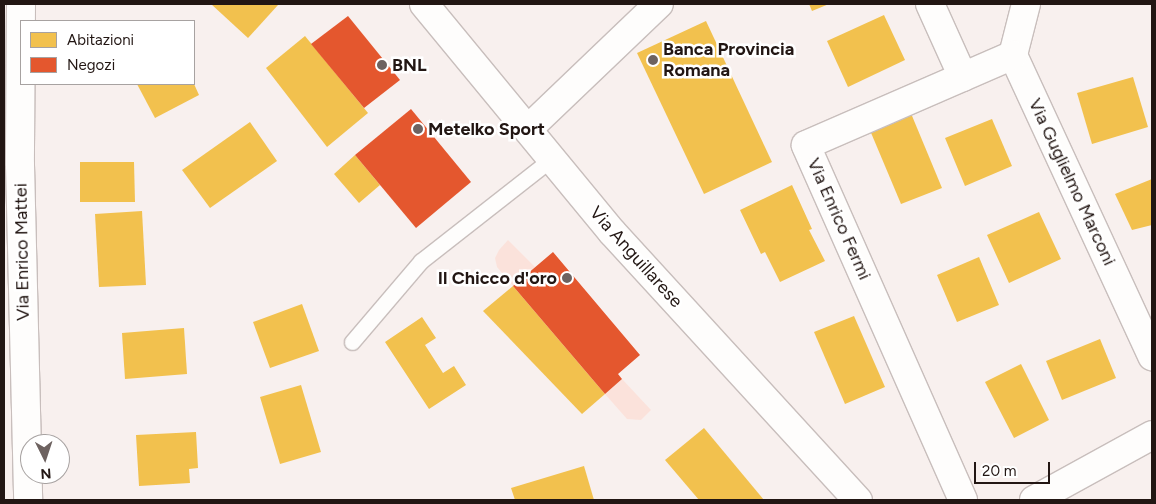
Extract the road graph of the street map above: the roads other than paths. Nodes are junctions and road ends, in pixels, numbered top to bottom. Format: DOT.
graph roads {
  1 [pos="21,4"];
  2 [pos="424,4"];
  3 [pos="659,4"];
  4 [pos="930,4"];
  5 [pos="1026,4"];
  6 [pos="21,20"];
  7 [pos="1013,55"];
  8 [pos="963,77"];
  9 [pos="20,85"];
  10 [pos="528,129"];
  11 [pos="551,159"];
  12 [pos="352,342"];
  13 [pos="1152,356"];
  14 [pos="1152,435"];
  15 [pos="28,500"];
  16 [pos="858,500"];
  17 [pos="963,500"];
  18 [pos="1034,500"];
  1 -- 6 [label="street, Via Enrico Mattei"];
  2 -- 10 [label="street, Via Anguillarese"];
  3 -- 10 [label="street"];
  4 -- 8 [label="street"];
  5 -- 7 [label="street"];
  7 -- 8 [label="street, Via Enrico Fermi"];
  7 -- 13 [label="street, Via Guglielmo Marconi"];
  8 -- 17 [label="street, Via Enrico Fermi"];
  9 -- 15 [label="street, Via Enrico Mattei"];
  10 -- 11 [label="street, Via Anguillarese"];
  11 -- 12 [label="lane"];
  11 -- 16 [label="street, Via Anguillarese"];
  14 -- 18 [label="street"];
}
